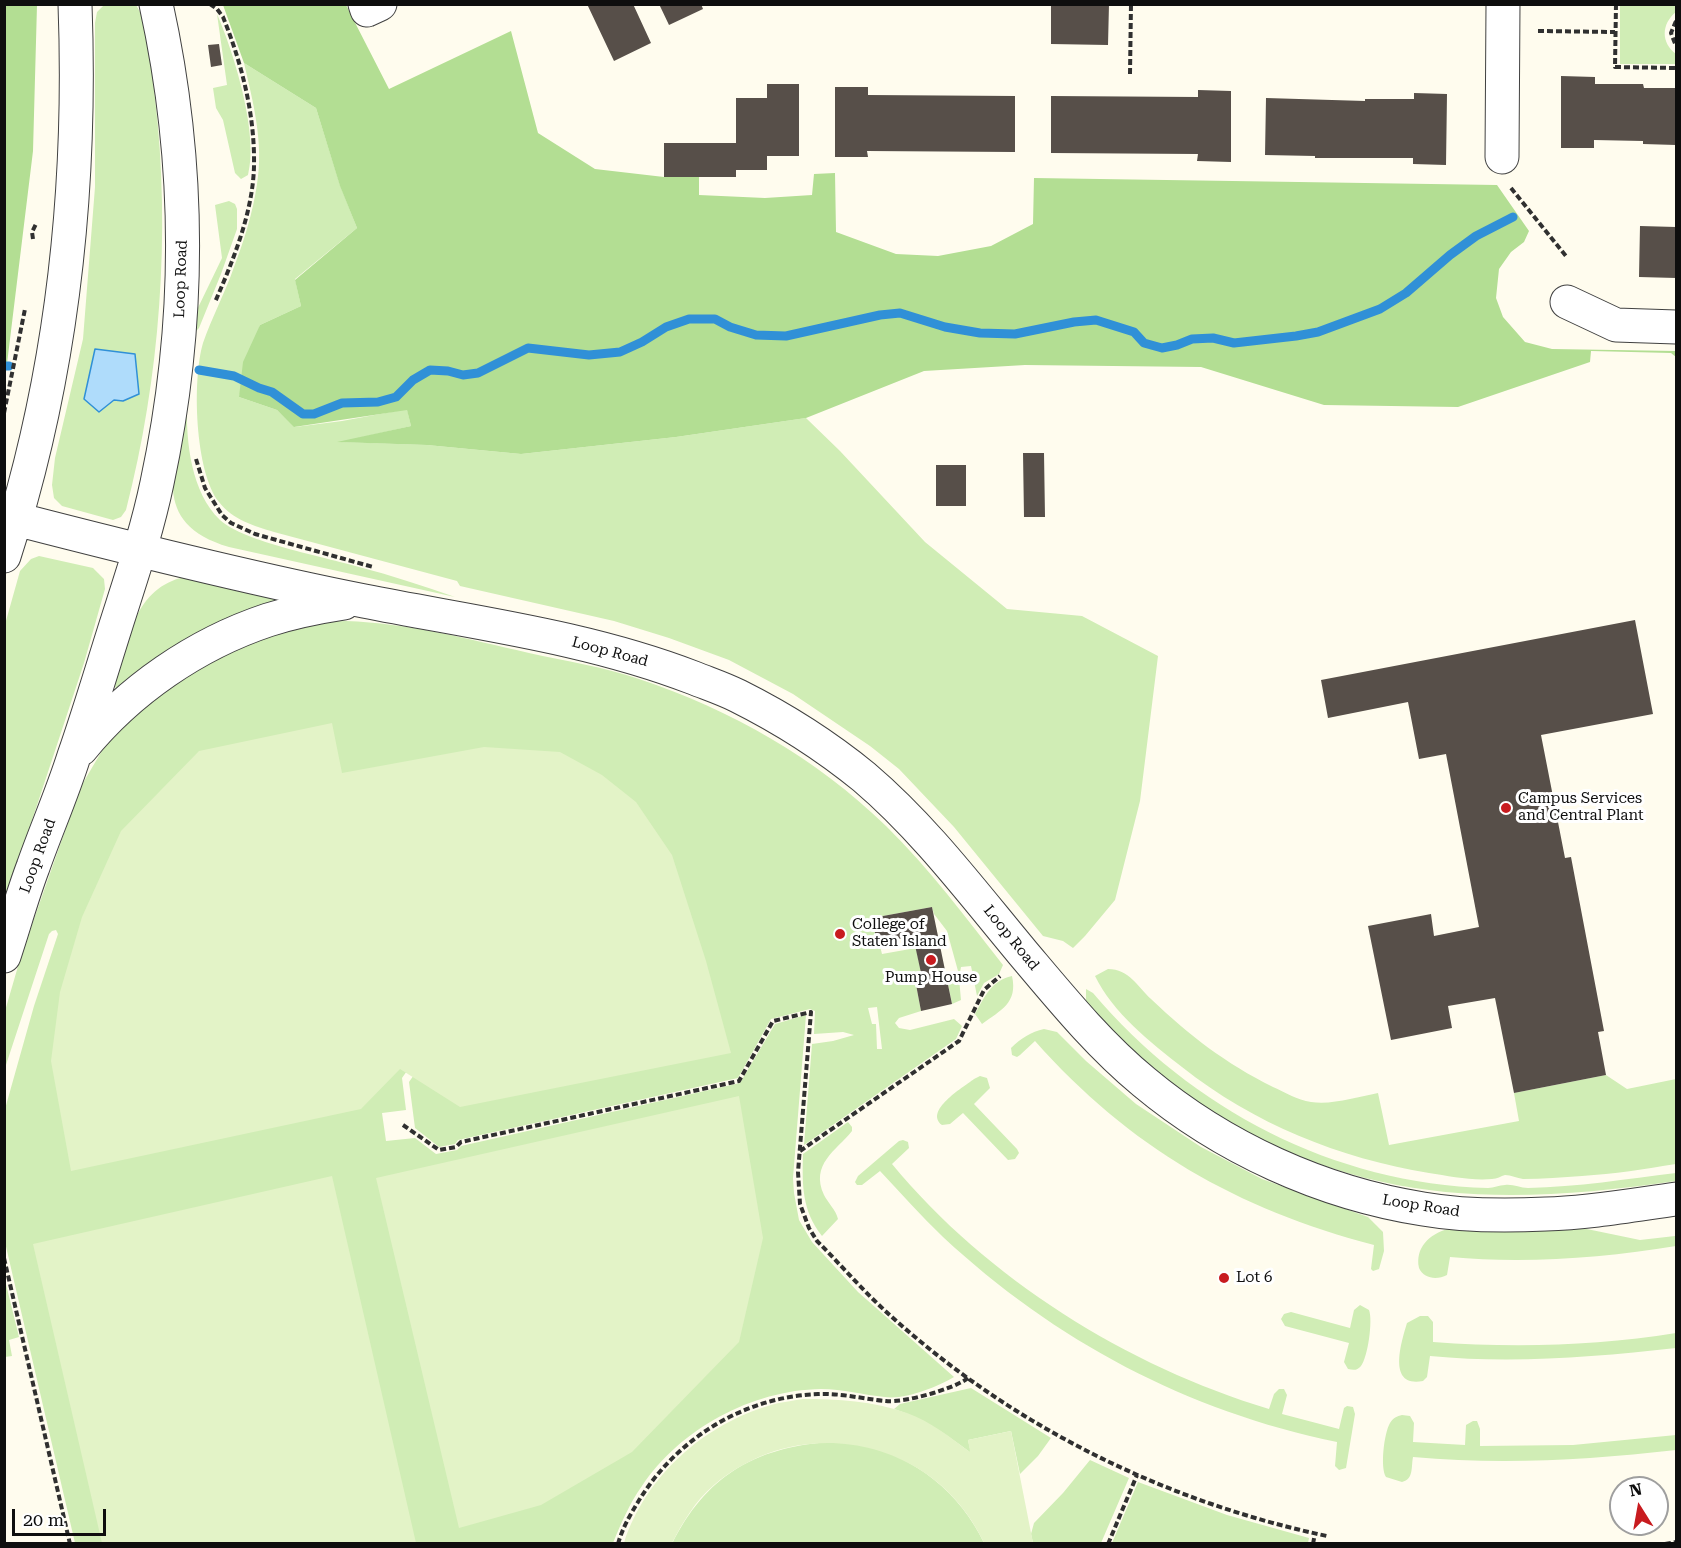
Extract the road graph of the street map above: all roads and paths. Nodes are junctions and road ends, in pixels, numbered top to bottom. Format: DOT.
graph roads {
  1 [pos="75,4"];
  2 [pos="156,4"];
  3 [pos="210,4"];
  4 [pos="1131,4"];
  5 [pos="1503,4"];
  6 [pos="1616,4"];
  7 [pos="1677,21"];
  8 [pos="1538,31"];
  9 [pos="1615,32"];
  10 [pos="1677,46"];
  11 [pos="1677,68"];
  12 [pos="1130,74"];
  13 [pos="1503,169"];
  14 [pos="37,222"];
  15 [pos="35,248"];
  16 [pos="1566,256"];
  17 [pos="26,302"];
  18 [pos="1567,302"];
  19 [pos="213,307"];
  20 [pos="1677,327"];
  21 [pos="4,413"];
  22 [pos="195,450"];
  23 [pos="16,519"];
  24 [pos="140,551"];
  25 [pos="4,556"];
  26 [pos="376,568"];
  27 [pos="359,600"];
  28 [pos="74,758"];
  29 [pos="4,956"];
  30 [pos="1006,972"];
  31 [pos="403,1125"];
  32 [pos="800,1152"];
  33 [pos="1677,1199"];
  34 [pos="4,1258"];
  35 [pos="968,1378"];
  36 [pos="1137,1475"];
  37 [pos="1315,1533"];
  38 [pos="1326,1536"];
  39 [pos="1677,1542"];
  40 [pos="70,1544"];
  41 [pos="618,1544"];
  42 [pos="1108,1544"];
  43 [pos="1313,1544"];
  44 [pos="1665,1544"];
  1 -- 23 [label="street"];
  2 -- 24 [label="street, Loop Road"];
  3 -- 19 [label="path"];
  4 -- 12 [label="path"];
  5 -- 13 [label="street"];
  6 -- 9 [label="path"];
  7 -- 10 [label="path"];
  8 -- 9 [label="path"];
  9 -- 11 [label="path"];
  13 -- 16 [label="path"];
  14 -- 15 [label="path"];
  17 -- 21 [label="path"];
  18 -- 20 [label="street"];
  22 -- 26 [label="path"];
  23 -- 24 [label="street, Loop Road"];
  23 -- 25 [label="street"];
  24 -- 27 [label="street, Loop Road"];
  24 -- 28 [label="street, Loop Road"];
  27 -- 28 [label="street, Loop Road"];
  27 -- 33 [label="street, Loop Road"];
  28 -- 29 [label="street, Loop Road"];
  30 -- 32 [label="path"];
  31 -- 32 [label="path"];
  32 -- 35 [label="path"];
  34 -- 40 [label="path"];
  35 -- 36 [label="path"];
  35 -- 41 [label="path"];
  36 -- 37 [label="path"];
  36 -- 42 [label="path"];
  37 -- 38 [label="path"];
  37 -- 43 [label="path"];
  39 -- 44 [label="path"];
}
